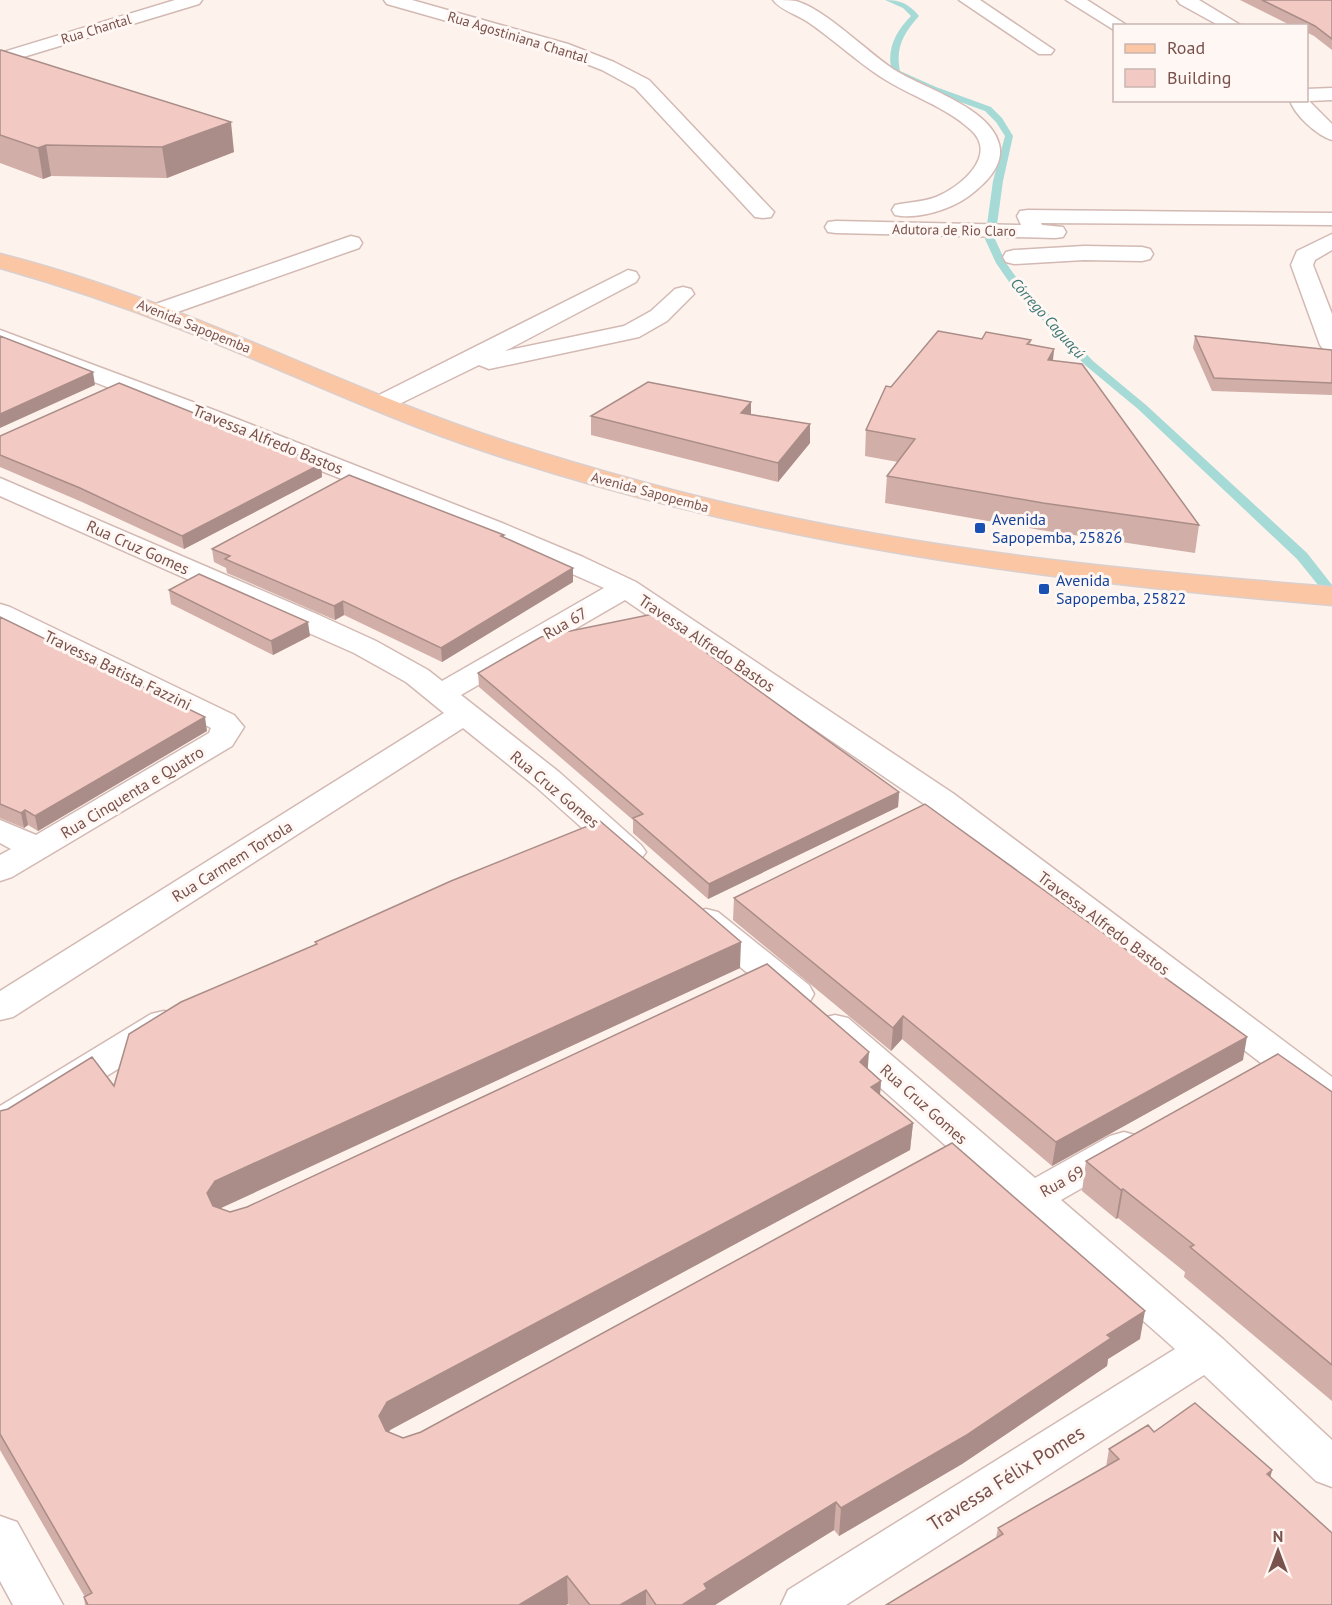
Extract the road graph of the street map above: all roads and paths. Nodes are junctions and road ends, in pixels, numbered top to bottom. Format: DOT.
graph roads {
  1 [pos="193,0"];
  2 [pos="393,0"];
  3 [pos="782,0"];
  4 [pos="968,0"];
  5 [pos="1075,0"];
  6 [pos="1186,0"];
  7 [pos="1117,24"];
  8 [pos="1230,24"];
  9 [pos="1045,50"];
  10 [pos="0,59"];
  11 [pos="1332,94"];
  12 [pos="1308,95"];
  13 [pos="1300,102"];
  14 [pos="1332,134"];
  15 [pos="903,210"];
  16 [pos="763,212"];
  17 [pos="1332,219"];
  18 [pos="1032,226"];
  19 [pos="836,227"];
  20 [pos="1075,236"];
  21 [pos="1332,241"];
  22 [pos="351,243"];
  23 [pos="1142,254"];
  24 [pos="1014,257"];
  25 [pos="0,261"];
  26 [pos="628,277"];
  27 [pos="683,294"];
  28 [pos="158,311"];
  29 [pos="0,337"];
  30 [pos="1332,345"];
  31 [pos="457,367"];
  32 [pos="124,383"];
  33 [pos="92,398"];
  34 [pos="382,403"];
  35 [pos="354,473"];
  36 [pos="0,486"];
  37 [pos="324,489"];
  38 [pos="212,549"];
  39 [pos="180,566"];
  40 [pos="626,588"];
  41 [pos="1332,597"];
  42 [pos="0,613"];
  43 [pos="452,704"];
  44 [pos="226,733"];
  45 [pos="942,801"];
  46 [pos="911,816"];
  47 [pos="599,826"];
  48 [pos="0,830"];
  49 [pos="568,840"];
  50 [pos="36,848"];
  51 [pos="0,870"];
  52 [pos="652,872"];
  53 [pos="678,895"];
  54 [pos="736,903"];
  55 [pos="705,918"];
  56 [pos="0,1008"];
  57 [pos="193,1009"];
  58 [pos="1332,1097"];
  59 [pos="0,1124"];
  60 [pos="1156,1128"];
  61 [pos="965,1141"];
  62 [pos="928,1161"];
  63 [pos="1032,1198"];
  64 [pos="1207,1351"];
  65 [pos="1332,1468"];
  66 [pos="0,1536"];
  67 [pos="39,1605"];
  68 [pos="805,1605"];
  1 -- 10 [label="street, Rua Chantal"];
  2 -- 16 [label="street, Rua Agostiniana Chantal"];
  3 -- 15 [label="street"];
  4 -- 9 [label="street"];
  5 -- 7 [label="street"];
  6 -- 8 [label="street"];
  11 -- 12 [label="street"];
  13 -- 14 [label="street"];
  17 -- 20 [label="street"];
  18 -- 20 [label="street"];
  19 -- 20 [label="street, Adutora de Rio Claro"];
  20 -- 23 [label="street"];
  20 -- 24 [label="street"];
  21 -- 30 [label="street"];
  22 -- 28 [label="street"];
  25 -- 28 [label="main road, Avenida Sapopemba"];
  26 -- 31 [label="street"];
  27 -- 31 [label="street"];
  28 -- 34 [label="main road, Avenida Sapopemba"];
  29 -- 32 [label="street, Travessa Alfredo Bastos"];
  31 -- 34 [label="street"];
  32 -- 33 [label="street"];
  32 -- 35 [label="street, Travessa Alfredo Bastos"];
  34 -- 41 [label="main road, Avenida Sapopemba"];
  35 -- 37 [label="street"];
  35 -- 40 [label="street, Travessa Alfredo Bastos"];
  36 -- 39 [label="street, Rua Cruz Gomes"];
  38 -- 39 [label="street"];
  39 -- 43 [label="street, Rua Cruz Gomes"];
  40 -- 43 [label="street, Rua 67"];
  40 -- 45 [label="street, Travessa Alfredo Bastos"];
  42 -- 44 [label="street, Travessa Batista Fazzini"];
  43 -- 47 [label="street, Rua Cruz Gomes"];
  43 -- 56 [label="street, Rua Carmem Tortola"];
  44 -- 50 [label="street, Rua Cinquenta e Quatro"];
  45 -- 46 [label="street"];
  45 -- 58 [label="street, Travessa Alfredo Bastos"];
  47 -- 49 [label="street"];
  47 -- 52 [label="street, Rua Cruz Gomes"];
  48 -- 50 [label="street"];
  50 -- 51 [label="street, Rua Cinquenta e Quatro"];
  53 -- 55 [label="street, Rua Cruz Gomes"];
  54 -- 55 [label="street"];
  55 -- 61 [label="street, Rua Cruz Gomes"];
  57 -- 59 [label="street"];
  60 -- 63 [label="street, Rua 69"];
  61 -- 62 [label="street"];
  61 -- 63 [label="street, Rua Cruz Gomes"];
  63 -- 64 [label="street, Rua Cruz Gomes"];
  64 -- 65 [label="street, Rua Cruz Gomes"];
  64 -- 68 [label="street, Travessa Félix Pomes"];
  66 -- 67 [label="street"];
}
